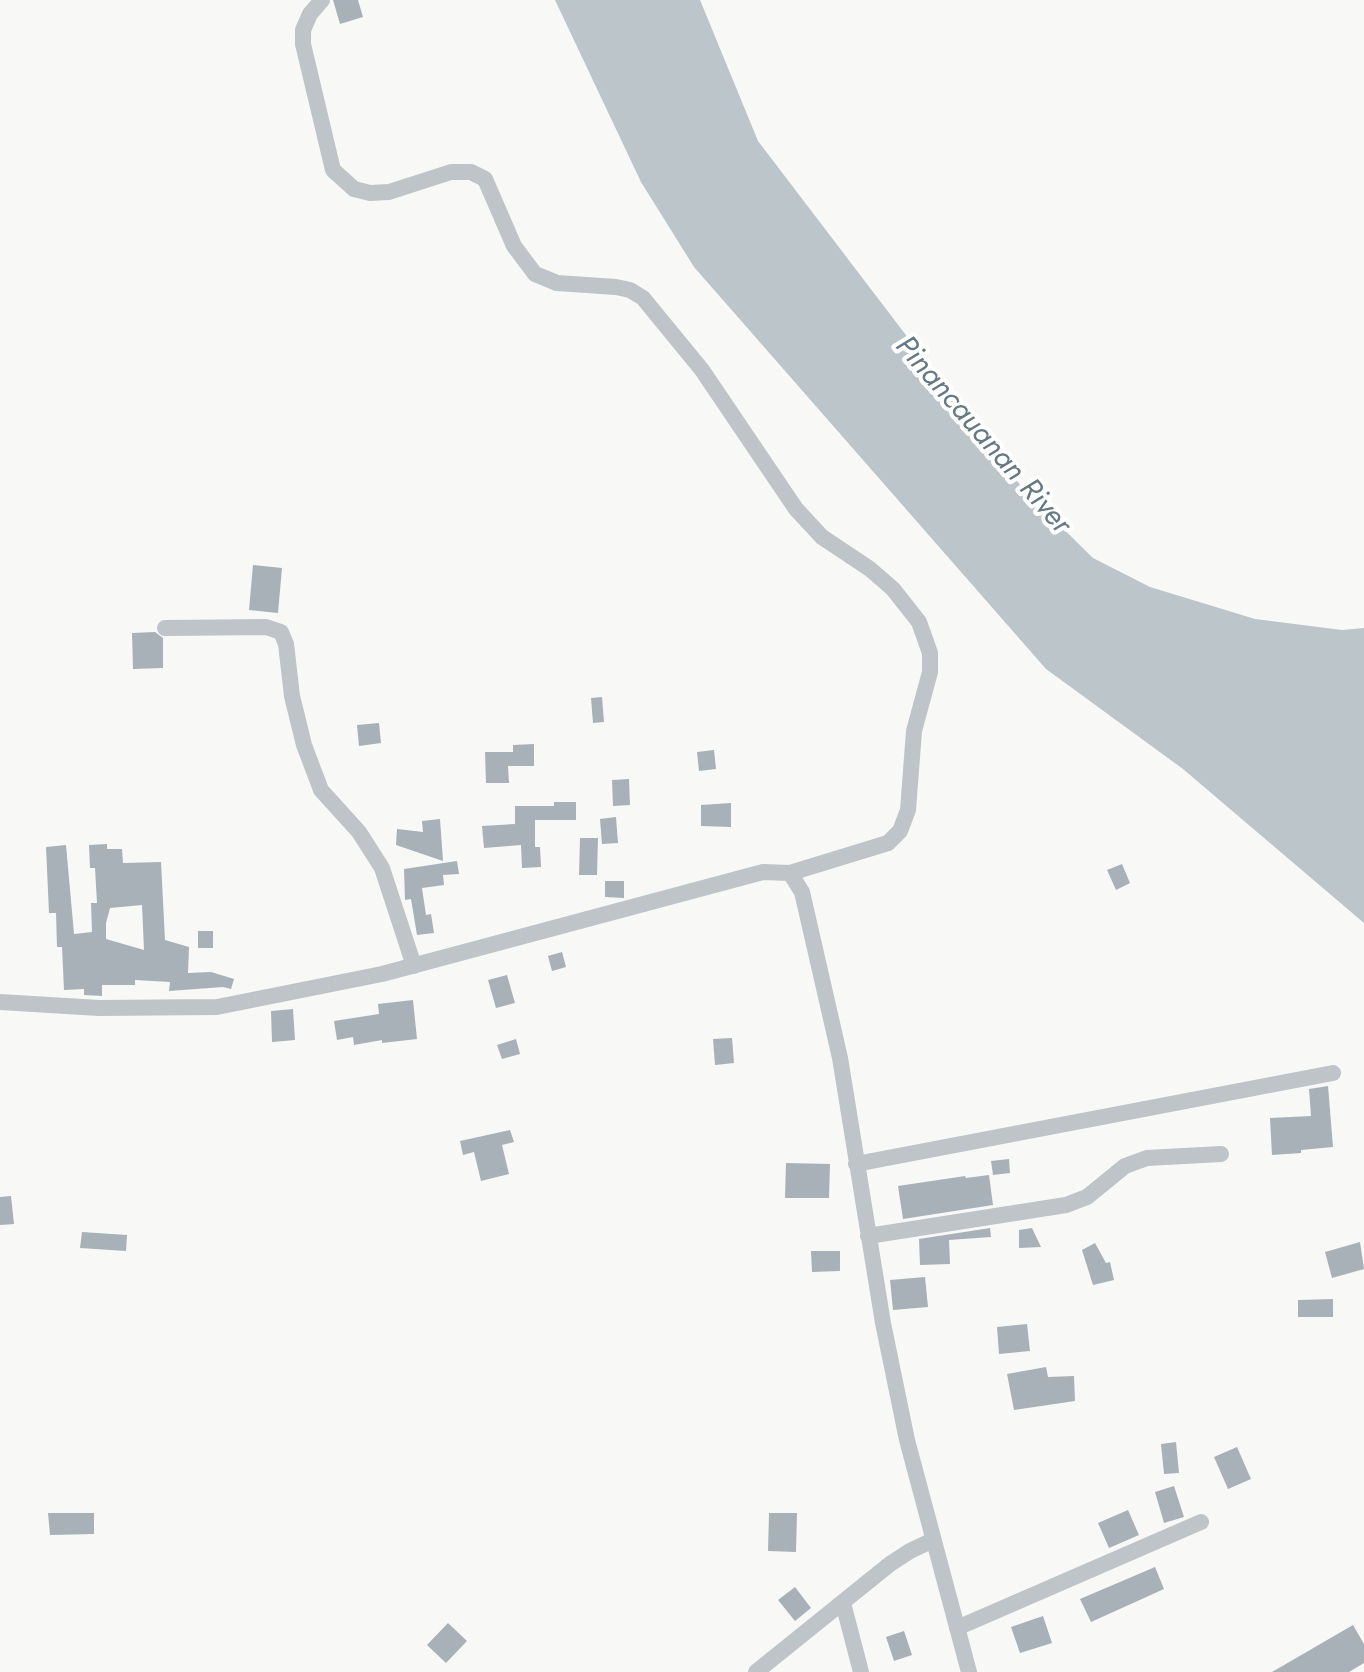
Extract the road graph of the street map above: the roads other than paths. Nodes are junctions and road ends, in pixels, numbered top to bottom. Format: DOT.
graph roads {
  1 [pos="322,0"];
  2 [pos="165,628"];
  3 [pos="790,873"];
  4 [pos="414,966"];
  5 [pos="0,1002"];
  6 [pos="1333,1073"];
  7 [pos="1221,1154"];
  8 [pos="856,1164"];
  9 [pos="868,1236"];
  10 [pos="1201,1522"];
  11 [pos="933,1540"];
  12 [pos="843,1603"];
  13 [pos="957,1628"];
  14 [pos="756,1672"];
  15 [pos="861,1672"];
  16 [pos="969,1672"];
  1 -- 3 [label="street"];
  2 -- 4 [label="street"];
  3 -- 4 [label="street"];
  3 -- 8 [label="street"];
  4 -- 5 [label="street"];
  6 -- 8 [label="street"];
  7 -- 9 [label="street"];
  8 -- 9 [label="street"];
  9 -- 11 [label="street"];
  10 -- 13 [label="street"];
  11 -- 12 [label="street"];
  11 -- 13 [label="street"];
  12 -- 14 [label="street"];
  12 -- 15 [label="street"];
  13 -- 16 [label="street"];
}
